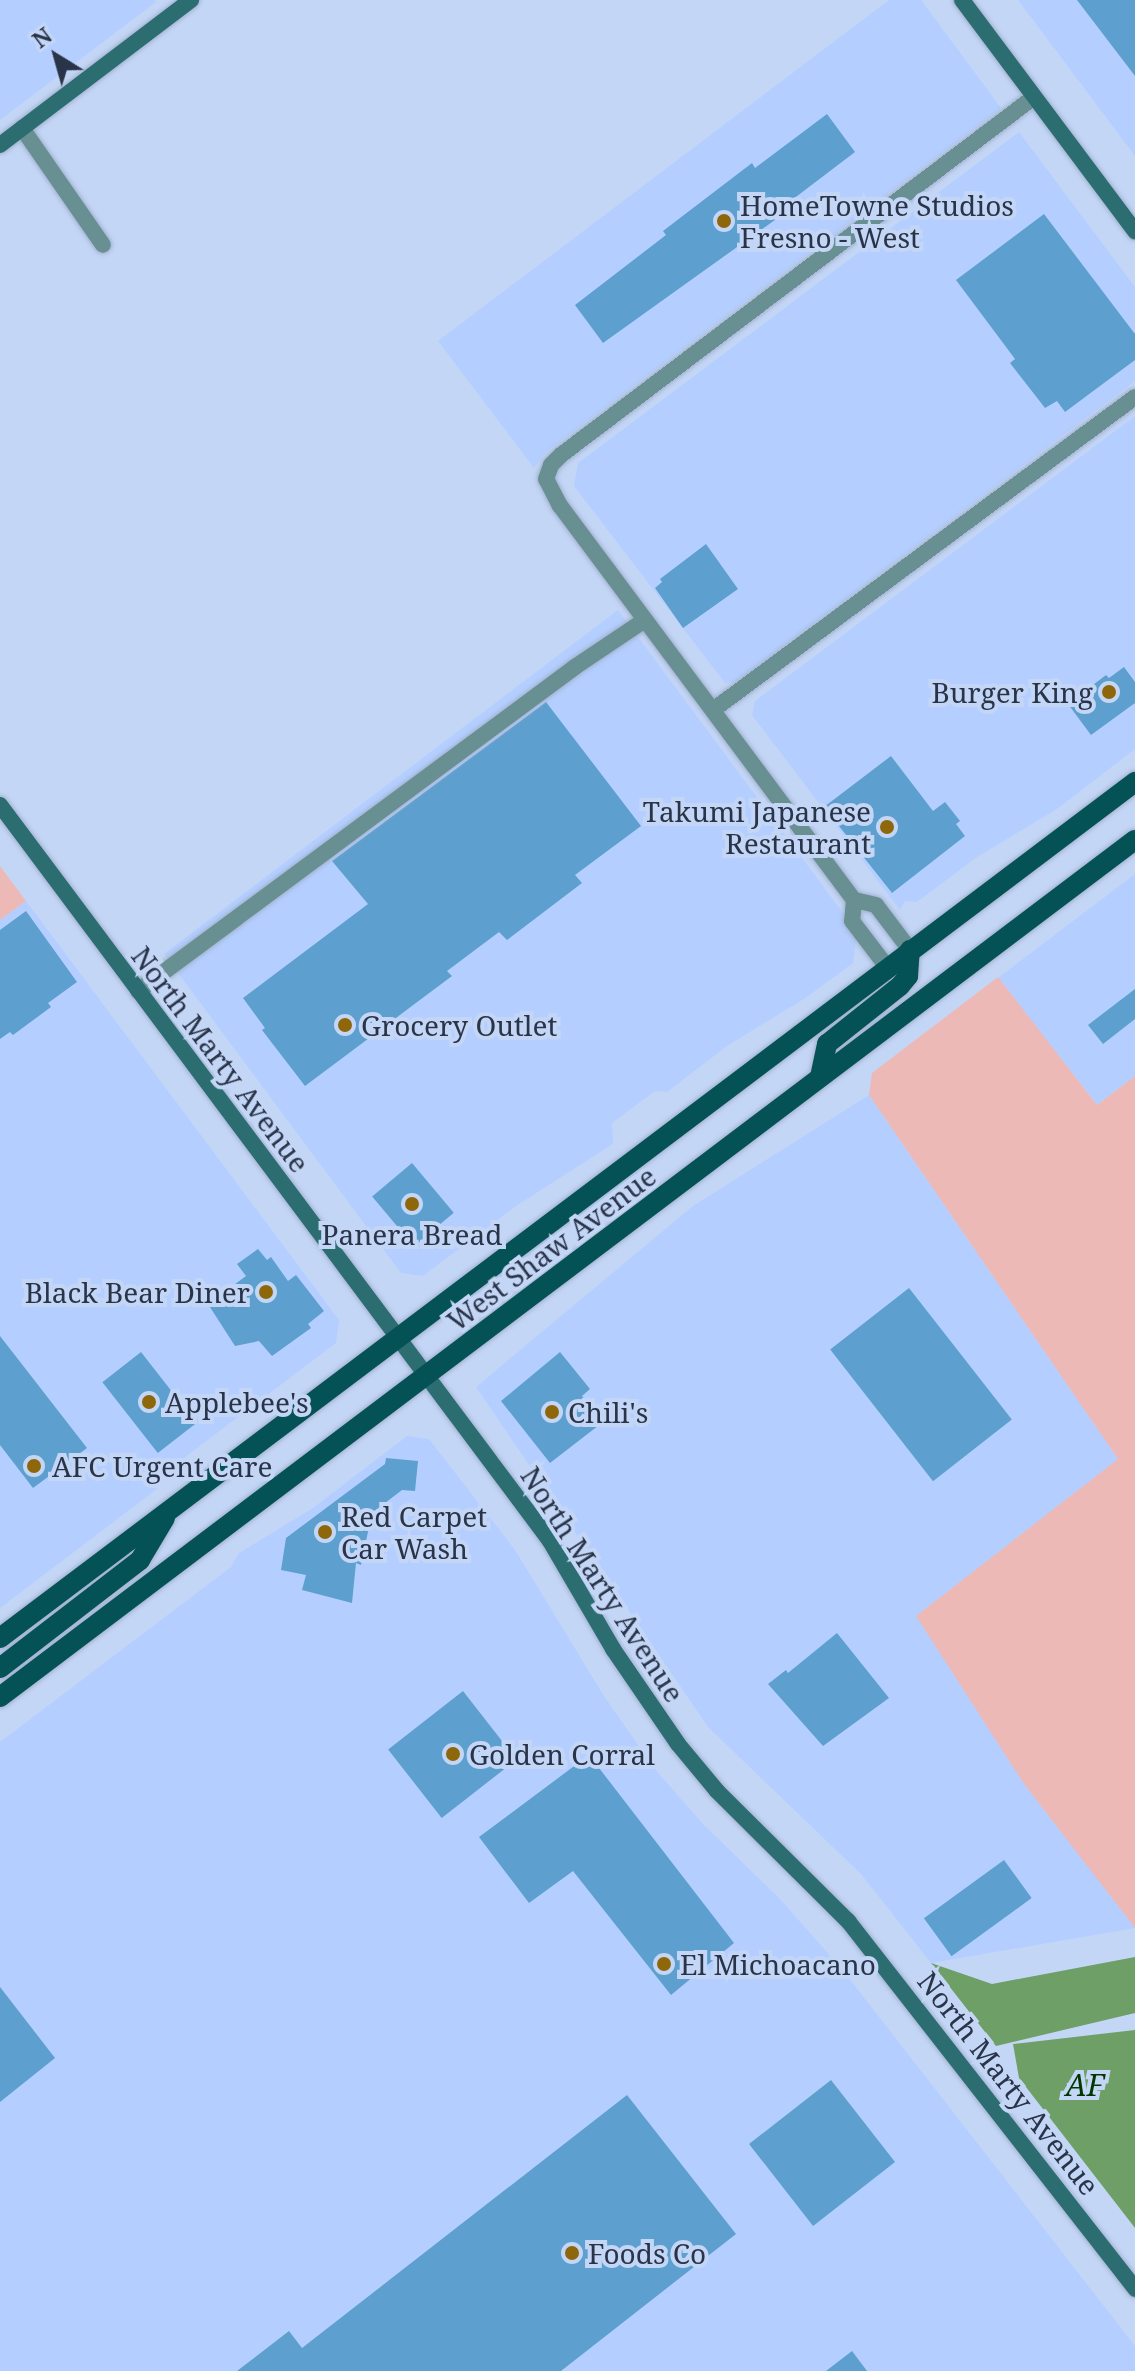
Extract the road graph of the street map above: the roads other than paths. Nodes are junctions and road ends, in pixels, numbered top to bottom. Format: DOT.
graph roads {
  1 [pos="191,0"];
  2 [pos="962,0"];
  3 [pos="1034,97"];
  4 [pos="22,128"];
  5 [pos="0,145"];
  6 [pos="1135,231"];
  7 [pos="103,245"];
  8 [pos="1135,397"];
  9 [pos="645,620"];
  10 [pos="713,710"];
  11 [pos="1135,782"];
  12 [pos="0,805"];
  13 [pos="1135,840"];
  14 [pos="854,900"];
  15 [pos="910,950"];
  16 [pos="887,967"];
  17 [pos="138,991"];
  18 [pos="820,1077"];
  19 [pos="398,1339"];
  20 [pos="426,1378"];
  21 [pos="171,1508"];
  22 [pos="0,1638"];
  23 [pos="0,1668"];
  24 [pos="0,1697"];
  25 [pos="1135,2289"];
  1 -- 4 [label="street"];
  2 -- 3 [label="street"];
  3 -- 6 [label="street"];
  3 -- 9 [label="street"];
  4 -- 5 [label="street"];
  4 -- 7 [label="street"];
  8 -- 10 [label="street"];
  9 -- 10 [label="street"];
  9 -- 17 [label="street"];
  10 -- 14 [label="street"];
  11 -- 15 [label="main road, West Shaw Avenue"];
  12 -- 17 [label="street, North Marty Avenue"];
  13 -- 18 [label="main road, West Shaw Avenue"];
  14 -- 15 [label="street"];
  14 -- 16 [label="street"];
  15 -- 16 [label="main road, West Shaw Avenue"];
  15 -- 18 [label="main road"];
  16 -- 19 [label="main road, West Shaw Avenue"];
  17 -- 19 [label="street, North Marty Avenue"];
  18 -- 20 [label="main road, West Shaw Avenue"];
  19 -- 20 [label="street, North Marty Avenue"];
  19 -- 21 [label="main road, West Shaw Avenue"];
  20 -- 24 [label="main road, West Shaw Avenue"];
  20 -- 25 [label="street, North Marty Avenue"];
  21 -- 22 [label="main road, West Shaw Avenue"];
  21 -- 23 [label="main road"];
}
